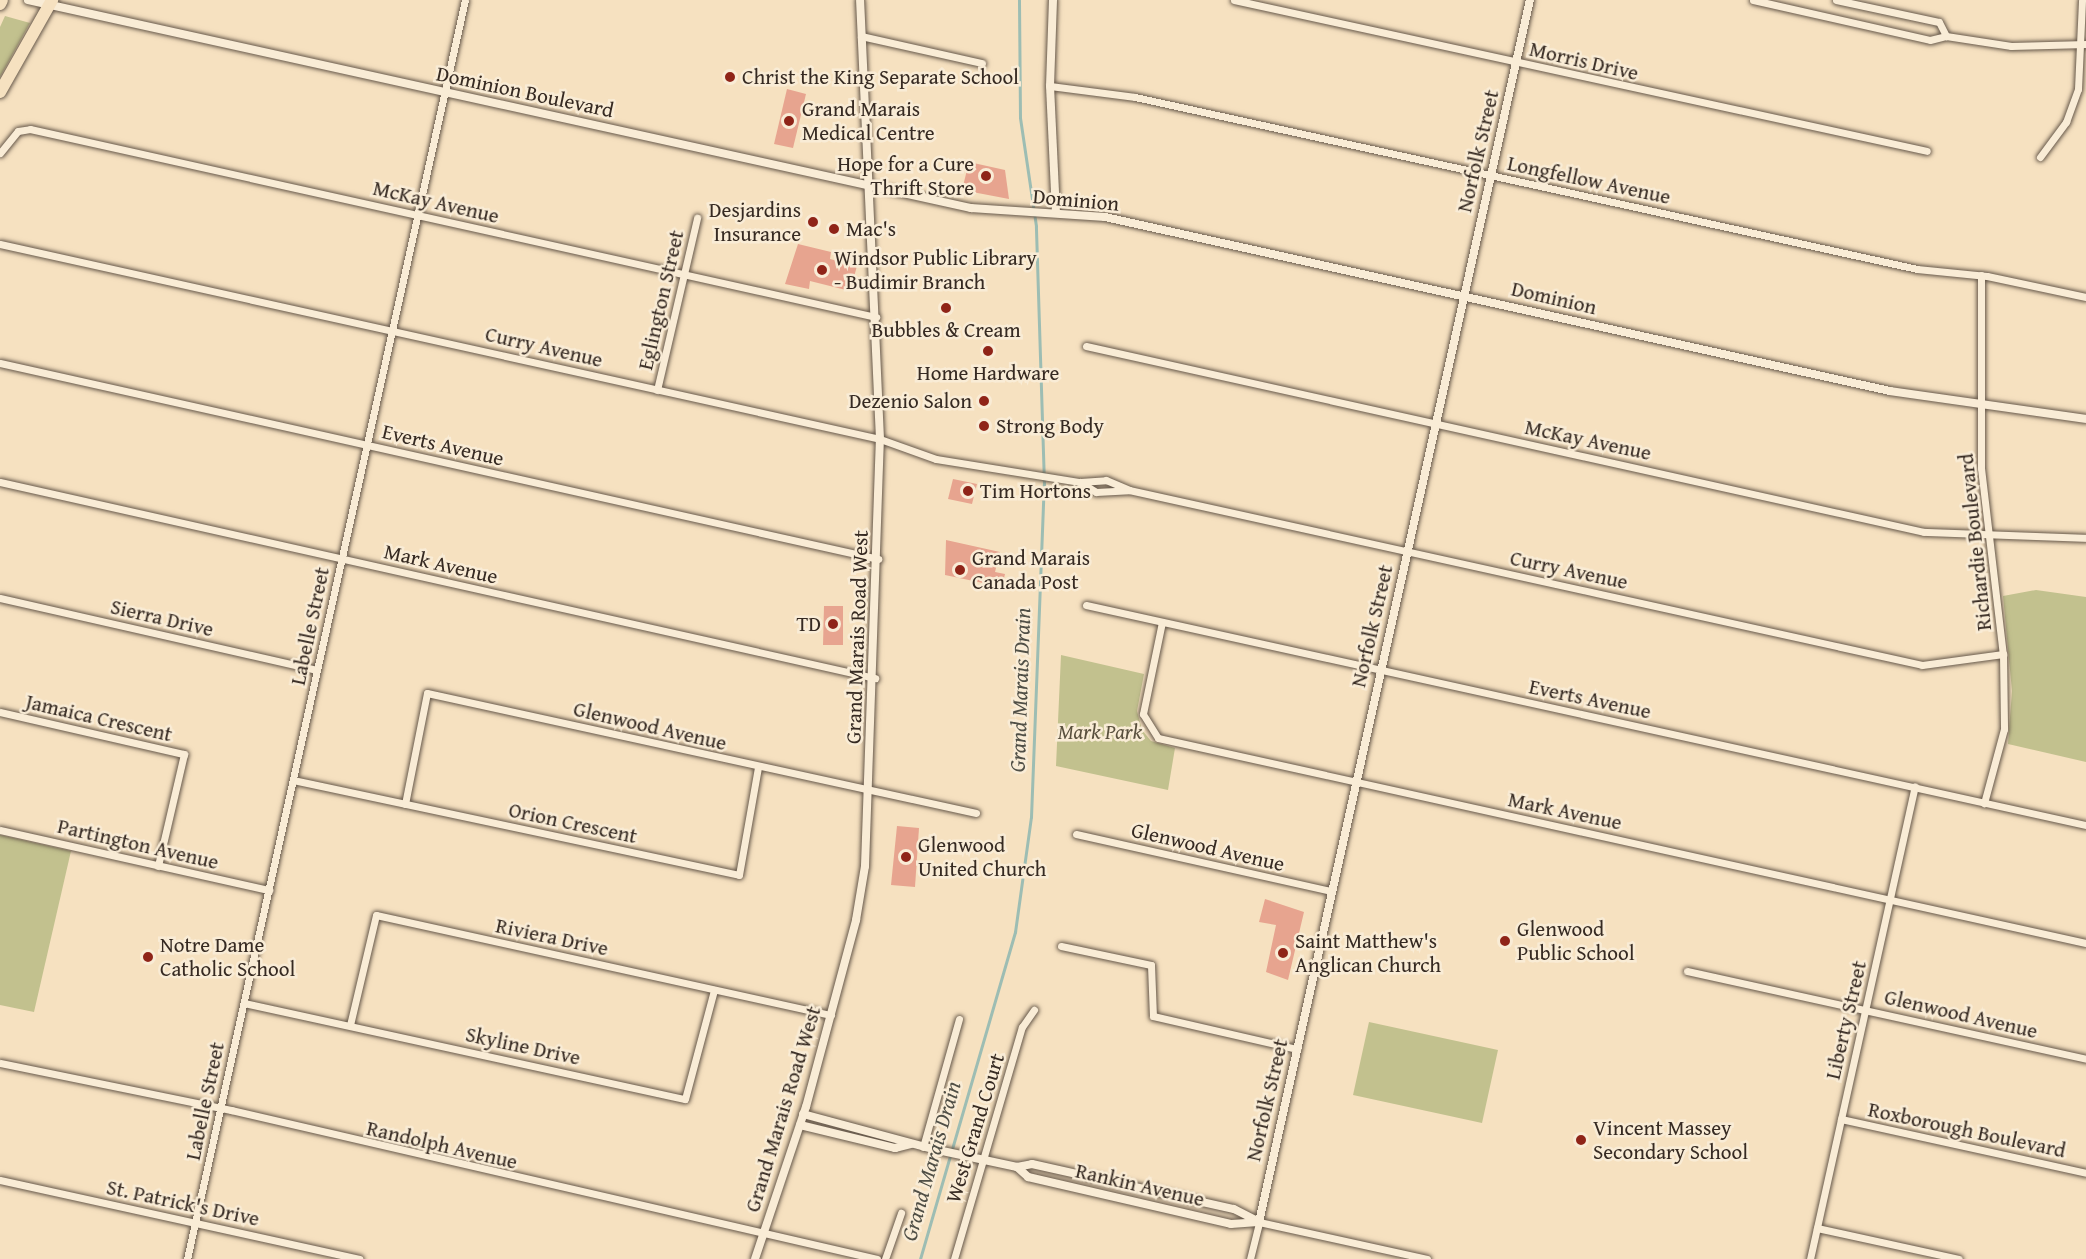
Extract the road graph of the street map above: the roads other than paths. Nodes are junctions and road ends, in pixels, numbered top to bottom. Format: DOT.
graph roads {
  1 [pos="28,0"];
  2 [pos="465,0"];
  3 [pos="860,0"];
  4 [pos="1053,0"];
  5 [pos="1234,0"];
  6 [pos="1530,0"];
  7 [pos="1753,0"];
  8 [pos="1836,0"];
  9 [pos="2082,0"];
  10 [pos="50,2"];
  11 [pos="861,36"];
  12 [pos="1946,36"];
  13 [pos="2085,44"];
  14 [pos="982,63"];
  15 [pos="1516,63"];
  16 [pos="1050,86"];
  17 [pos="0,92"];
  18 [pos="444,92"];
  19 [pos="1927,151"];
  20 [pos="0,153"];
  21 [pos="2040,157"];
  22 [pos="1491,175"];
  23 [pos="869,186"];
  24 [pos="1015,213"];
  25 [pos="1056,213"];
  26 [pos="417,215"];
  27 [pos="698,218"];
  28 [pos="0,244"];
  29 [pos="684,274"];
  30 [pos="1981,275"];
  31 [pos="1464,297"];
  32 [pos="2086,297"];
  33 [pos="876,317"];
  34 [pos="392,330"];
  35 [pos="1086,346"];
  36 [pos="0,363"];
  37 [pos="657,390"];
  38 [pos="1981,404"];
  39 [pos="2086,419"];
  40 [pos="1436,424"];
  41 [pos="880,440"];
  42 [pos="367,445"];
  43 [pos="0,482"];
  44 [pos="1080,482"];
  45 [pos="1129,490"];
  46 [pos="1988,533"];
  47 [pos="2086,538"];
  48 [pos="1407,552"];
  49 [pos="342,558"];
  50 [pos="878,559"];
  51 [pos="0,598"];
  52 [pos="1086,605"];
  53 [pos="1162,622"];
  54 [pos="2003,654"];
  55 [pos="317,670"];
  56 [pos="1381,670"];
  57 [pos="875,678"];
  58 [pos="0,712"];
  59 [pos="758,767"];
  60 [pos="293,780"];
  61 [pos="1356,782"];
  62 [pos="1915,787"];
  63 [pos="870,791"];
  64 [pos="1984,803"];
  65 [pos="405,804"];
  66 [pos="976,813"];
  67 [pos="2086,825"];
  68 [pos="0,830"];
  69 [pos="1076,834"];
  70 [pos="158,866"];
  71 [pos="269,890"];
  72 [pos="1332,891"];
  73 [pos="1890,900"];
  74 [pos="2086,943"];
  75 [pos="1061,946"];
  76 [pos="1687,970"];
  77 [pos="714,990"];
  78 [pos="244,1003"];
  79 [pos="1034,1010"];
  80 [pos="1865,1010"];
  81 [pos="831,1015"];
  82 [pos="959,1019"];
  83 [pos="350,1025"];
  84 [pos="1297,1049"];
  85 [pos="2086,1059"];
  86 [pos="0,1063"];
  87 [pos="220,1109"];
  88 [pos="803,1114"];
  89 [pos="1841,1119"];
  90 [pos="800,1125"];
  91 [pos="911,1144"];
  92 [pos="923,1147"];
  93 [pos="979,1159"];
  94 [pos="1017,1167"];
  95 [pos="2086,1173"];
  96 [pos="0,1180"];
  97 [pos="901,1213"];
  98 [pos="1258,1222"];
  99 [pos="195,1223"];
  100 [pos="1817,1228"];
  101 [pos="763,1232"];
  102 [pos="187,1259"];
  103 [pos="359,1259"];
  104 [pos="755,1259"];
  105 [pos="877,1259"];
  106 [pos="885,1259"];
  107 [pos="954,1259"];
  108 [pos="1250,1259"];
  109 [pos="1427,1259"];
  110 [pos="1810,1259"];
  111 [pos="1959,1259"];
  1 -- 10 [label="street, Dominion Boulevard"];
  2 -- 18 [label="street, Labelle Street"];
  3 -- 11 [label="street, Grand Marais Road West"];
  4 -- 16 [label="street"];
  5 -- 15 [label="street, Morris Drive"];
  6 -- 15 [label="street, Norfolk Street"];
  7 -- 12 [label="street"];
  8 -- 12 [label="street"];
  9 -- 13 [label="street"];
  10 -- 17 [label="highway"];
  10 -- 18 [label="street, Dominion Boulevard"];
  11 -- 14 [label="street"];
  11 -- 23 [label="street, Grand Marais Road West"];
  12 -- 13 [label="street"];
  13 -- 21 [label="street"];
  15 -- 19 [label="street, Morris Drive"];
  15 -- 22 [label="street, Norfolk Street"];
  16 -- 22 [label="street, Longfellow Avenue"];
  16 -- 25 [label="street"];
  18 -- 23 [label="street, Dominion Boulevard"];
  18 -- 26 [label="street, Labelle Street"];
  20 -- 26 [label="street, McKay Avenue"];
  22 -- 30 [label="street, Longfellow Avenue"];
  22 -- 31 [label="street, Norfolk Street"];
  23 -- 24 [label="street, Dominion Boulevard"];
  23 -- 33 [label="street, Grand Marais Road West"];
  24 -- 25 [label="street, Dominion"];
  25 -- 31 [label="street, Dominion"];
  26 -- 29 [label="street, McKay Avenue"];
  26 -- 34 [label="street, Labelle Street"];
  27 -- 29 [label="street, Eglington Street"];
  28 -- 34 [label="street, Curry Avenue"];
  29 -- 33 [label="street, McKay Avenue"];
  29 -- 37 [label="street, Eglington Street"];
  30 -- 32 [label="street, Longfellow Avenue"];
  30 -- 38 [label="street, Richardie Boulevard"];
  31 -- 38 [label="street, Dominion"];
  31 -- 40 [label="street, Norfolk Street"];
  33 -- 41 [label="street, Grand Marais Road West"];
  34 -- 37 [label="street, Curry Avenue"];
  34 -- 42 [label="street, Labelle Street"];
  35 -- 40 [label="street, McKay Avenue"];
  36 -- 42 [label="street, Everts Avenue"];
  37 -- 41 [label="street, Curry Avenue"];
  38 -- 39 [label="street, Dominion"];
  38 -- 46 [label="street, Richardie Boulevard"];
  40 -- 46 [label="street, McKay Avenue"];
  40 -- 48 [label="street, Norfolk Street"];
  41 -- 44 [label="street, Curry Avenue"];
  41 -- 50 [label="street, Grand Marais Road West"];
  42 -- 49 [label="street, Labelle Street"];
  42 -- 50 [label="street, Everts Avenue"];
  43 -- 49 [label="street, Mark Avenue"];
  44 -- 45 [label="street, Curry Avenue"];
  44 -- 45 [label="street, Curry Avenue"];
  45 -- 48 [label="street, Curry Avenue"];
  46 -- 47 [label="street, McKay Avenue"];
  46 -- 54 [label="street, Richardie Boulevard"];
  48 -- 54 [label="street, Curry Avenue"];
  48 -- 56 [label="street, Norfolk Street"];
  49 -- 55 [label="street, Labelle Street"];
  49 -- 57 [label="street, Mark Avenue"];
  50 -- 57 [label="street, Grand Marais Road West"];
  51 -- 55 [label="street, Sierra Drive"];
  52 -- 53 [label="street, Everts Avenue"];
  53 -- 56 [label="street, Everts Avenue"];
  53 -- 61 [label="street, Mark Avenue"];
  54 -- 64 [label="street, Richardie Boulevard"];
  55 -- 60 [label="street, Labelle Street"];
  56 -- 61 [label="street, Norfolk Street"];
  56 -- 62 [label="street, Everts Avenue"];
  57 -- 63 [label="street, Grand Marais Road West"];
  58 -- 70 [label="street, Jamaica Crescent"];
  59 -- 63 [label="street, Glenwood Avenue"];
  59 -- 65 [label="street, Orion Crescent"];
  59 -- 65 [label="street, Glenwood Avenue"];
  60 -- 65 [label="street, Orion Crescent"];
  60 -- 71 [label="street, Labelle Street"];
  61 -- 72 [label="street, Norfolk Street"];
  61 -- 73 [label="street, Mark Avenue"];
  62 -- 64 [label="street, Everts Avenue"];
  62 -- 73 [label="street, Liberty Street"];
  63 -- 66 [label="street, Glenwood Avenue"];
  63 -- 81 [label="street, Grand Marais Road West"];
  64 -- 67 [label="street, Everts Avenue"];
  68 -- 70 [label="street, Partington Avenue"];
  69 -- 72 [label="street, Glenwood Avenue"];
  70 -- 71 [label="street, Partington Avenue"];
  71 -- 78 [label="street, Labelle Street"];
  72 -- 84 [label="street, Norfolk Street"];
  73 -- 74 [label="street, Mark Avenue"];
  73 -- 80 [label="street, Liberty Street"];
  75 -- 84 [label="street"];
  76 -- 80 [label="street, Glenwood Avenue"];
  77 -- 81 [label="street, Riviera Drive"];
  77 -- 83 [label="street, Skyline Drive"];
  77 -- 83 [label="street, Riviera Drive"];
  78 -- 83 [label="street, Skyline Drive"];
  78 -- 87 [label="street, Labelle Street"];
  79 -- 93 [label="street, West Grand Court"];
  80 -- 85 [label="street, Glenwood Avenue"];
  80 -- 89 [label="street, Liberty Street"];
  81 -- 88 [label="street, Grand Marais Road West"];
  82 -- 92 [label="street"];
  84 -- 98 [label="street, Norfolk Street"];
  86 -- 87 [label="street, Randolph Avenue"];
  87 -- 99 [label="street, Labelle Street"];
  87 -- 101 [label="street, Randolph Avenue"];
  88 -- 90 [label="street, Grand Marais Road West"];
  88 -- 91 [label="street, Rankin Avenue"];
  89 -- 95 [label="street, Roxborough Boulevard"];
  89 -- 100 [label="street, Liberty Street"];
  90 -- 91 [label="street, Rankin Avenue"];
  90 -- 101 [label="street, Grand Marais Road West"];
  91 -- 92 [label="street, Rankin Avenue"];
  92 -- 93 [label="street, Rankin Avenue"];
  93 -- 94 [label="street, Rankin Avenue"];
  93 -- 107 [label="street, West Grand Court"];
  94 -- 98 [label="street, Rankin Avenue"];
  94 -- 98 [label="street, Rankin Avenue"];
  96 -- 99 [label="street, St. Patrick's Drive"];
  97 -- 106 [label="street"];
  98 -- 108 [label="street, Norfolk Street"];
  98 -- 109 [label="street, Rankin Avenue"];
  99 -- 102 [label="street, Labelle Street"];
  99 -- 103 [label="street, St. Patrick's Drive"];
  100 -- 110 [label="street, Liberty Street"];
  100 -- 111 [label="street"];
  101 -- 104 [label="street, Grand Marais Road West"];
  101 -- 105 [label="street, Randolph Avenue"];
}
